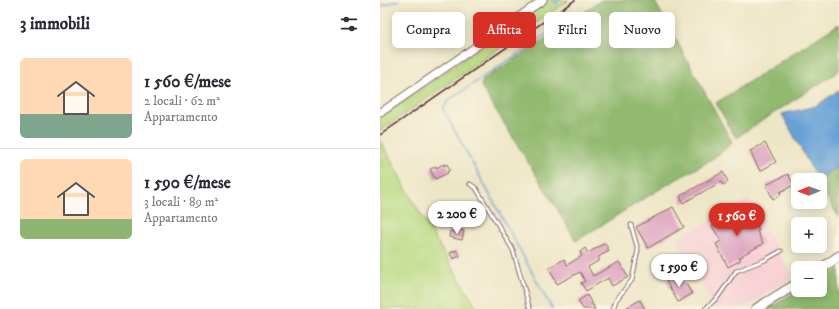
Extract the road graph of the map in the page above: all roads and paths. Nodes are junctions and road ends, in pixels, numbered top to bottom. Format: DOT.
graph roads {
  1 [pos="543,0"];
  2 [pos="380,113"];
  3 [pos="470,184"];
  4 [pos="632,225"];
  5 [pos="781,251"];
  6 [pos="839,256"];
  7 [pos="827,264"];
  8 [pos="791,287"];
  9 [pos="530,309"];
  10 [pos="612,309"];
  11 [pos="705,309"];
  12 [pos="756,309"];
  1 -- 2 [label="street"];
  3 -- 9 [label="lane"];
  4 -- 10 [label="lane"];
  5 -- 11 [label="lane"];
  6 -- 7 [label="main road"];
  8 -- 12 [label="main road"];
}
